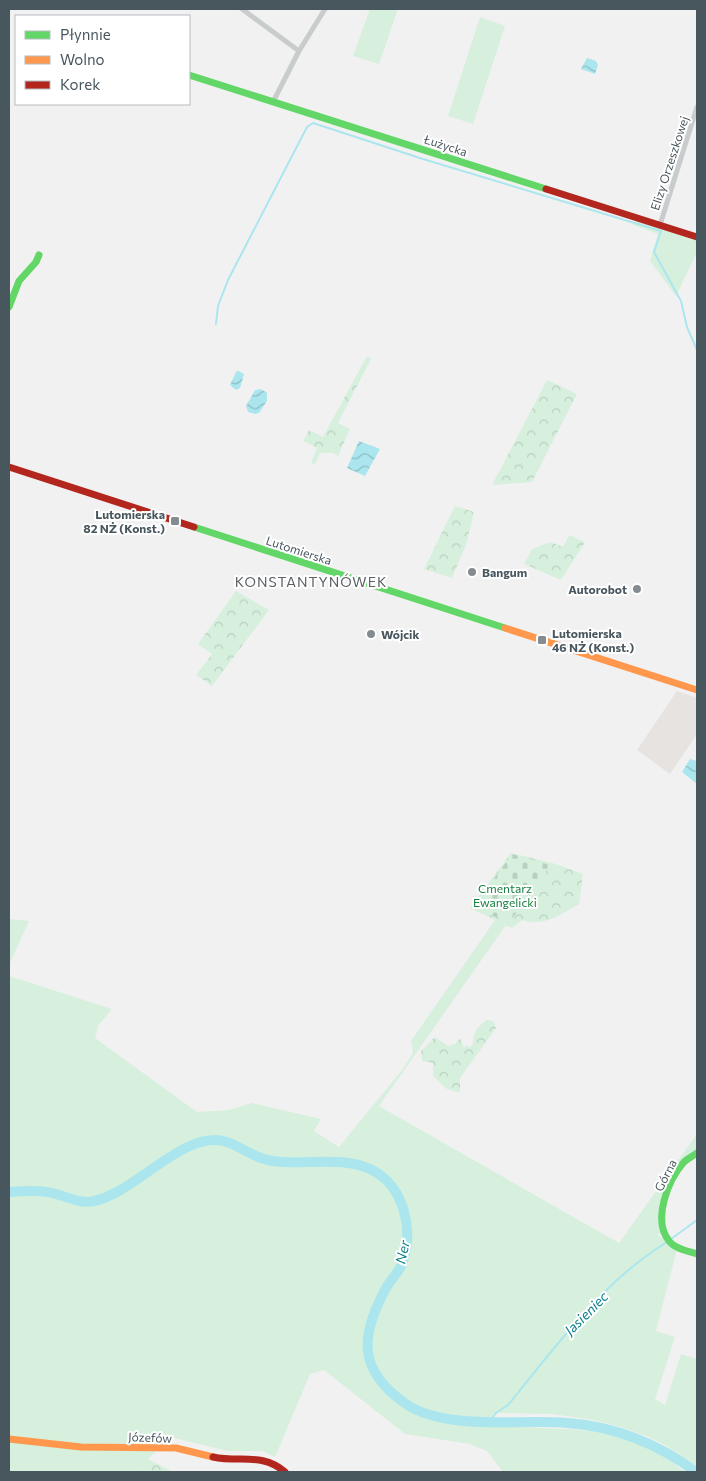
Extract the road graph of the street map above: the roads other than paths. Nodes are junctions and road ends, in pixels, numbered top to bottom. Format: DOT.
graph roads {
  1 [pos="242,9"];
  2 [pos="325,9"];
  3 [pos="299,51"];
  4 [pos="190,75"];
  5 [pos="273,102"];
  6 [pos="697,107"];
  7 [pos="660,224"];
  8 [pos="697,237"];
  9 [pos="39,255"];
  10 [pos="9,307"];
  11 [pos="9,467"];
  12 [pos="697,690"];
  13 [pos="697,1153"];
  14 [pos="697,1254"];
  15 [pos="9,1439"];
  16 [pos="284,1472"];
  1 -- 3 [label="street"];
  2 -- 3 [label="street"];
  3 -- 5 [label="street"];
  4 -- 5 [label="street, Łużycka"];
  5 -- 7 [label="street, Łużycka"];
  6 -- 7 [label="street, Elizy Orzeszkowej"];
  7 -- 8 [label="street, Łużycka"];
  9 -- 10 [label="street"];
  11 -- 12 [label="street, Lutomierska"];
  13 -- 14 [label="street, Górna"];
  15 -- 16 [label="street, Józefów"];
}
